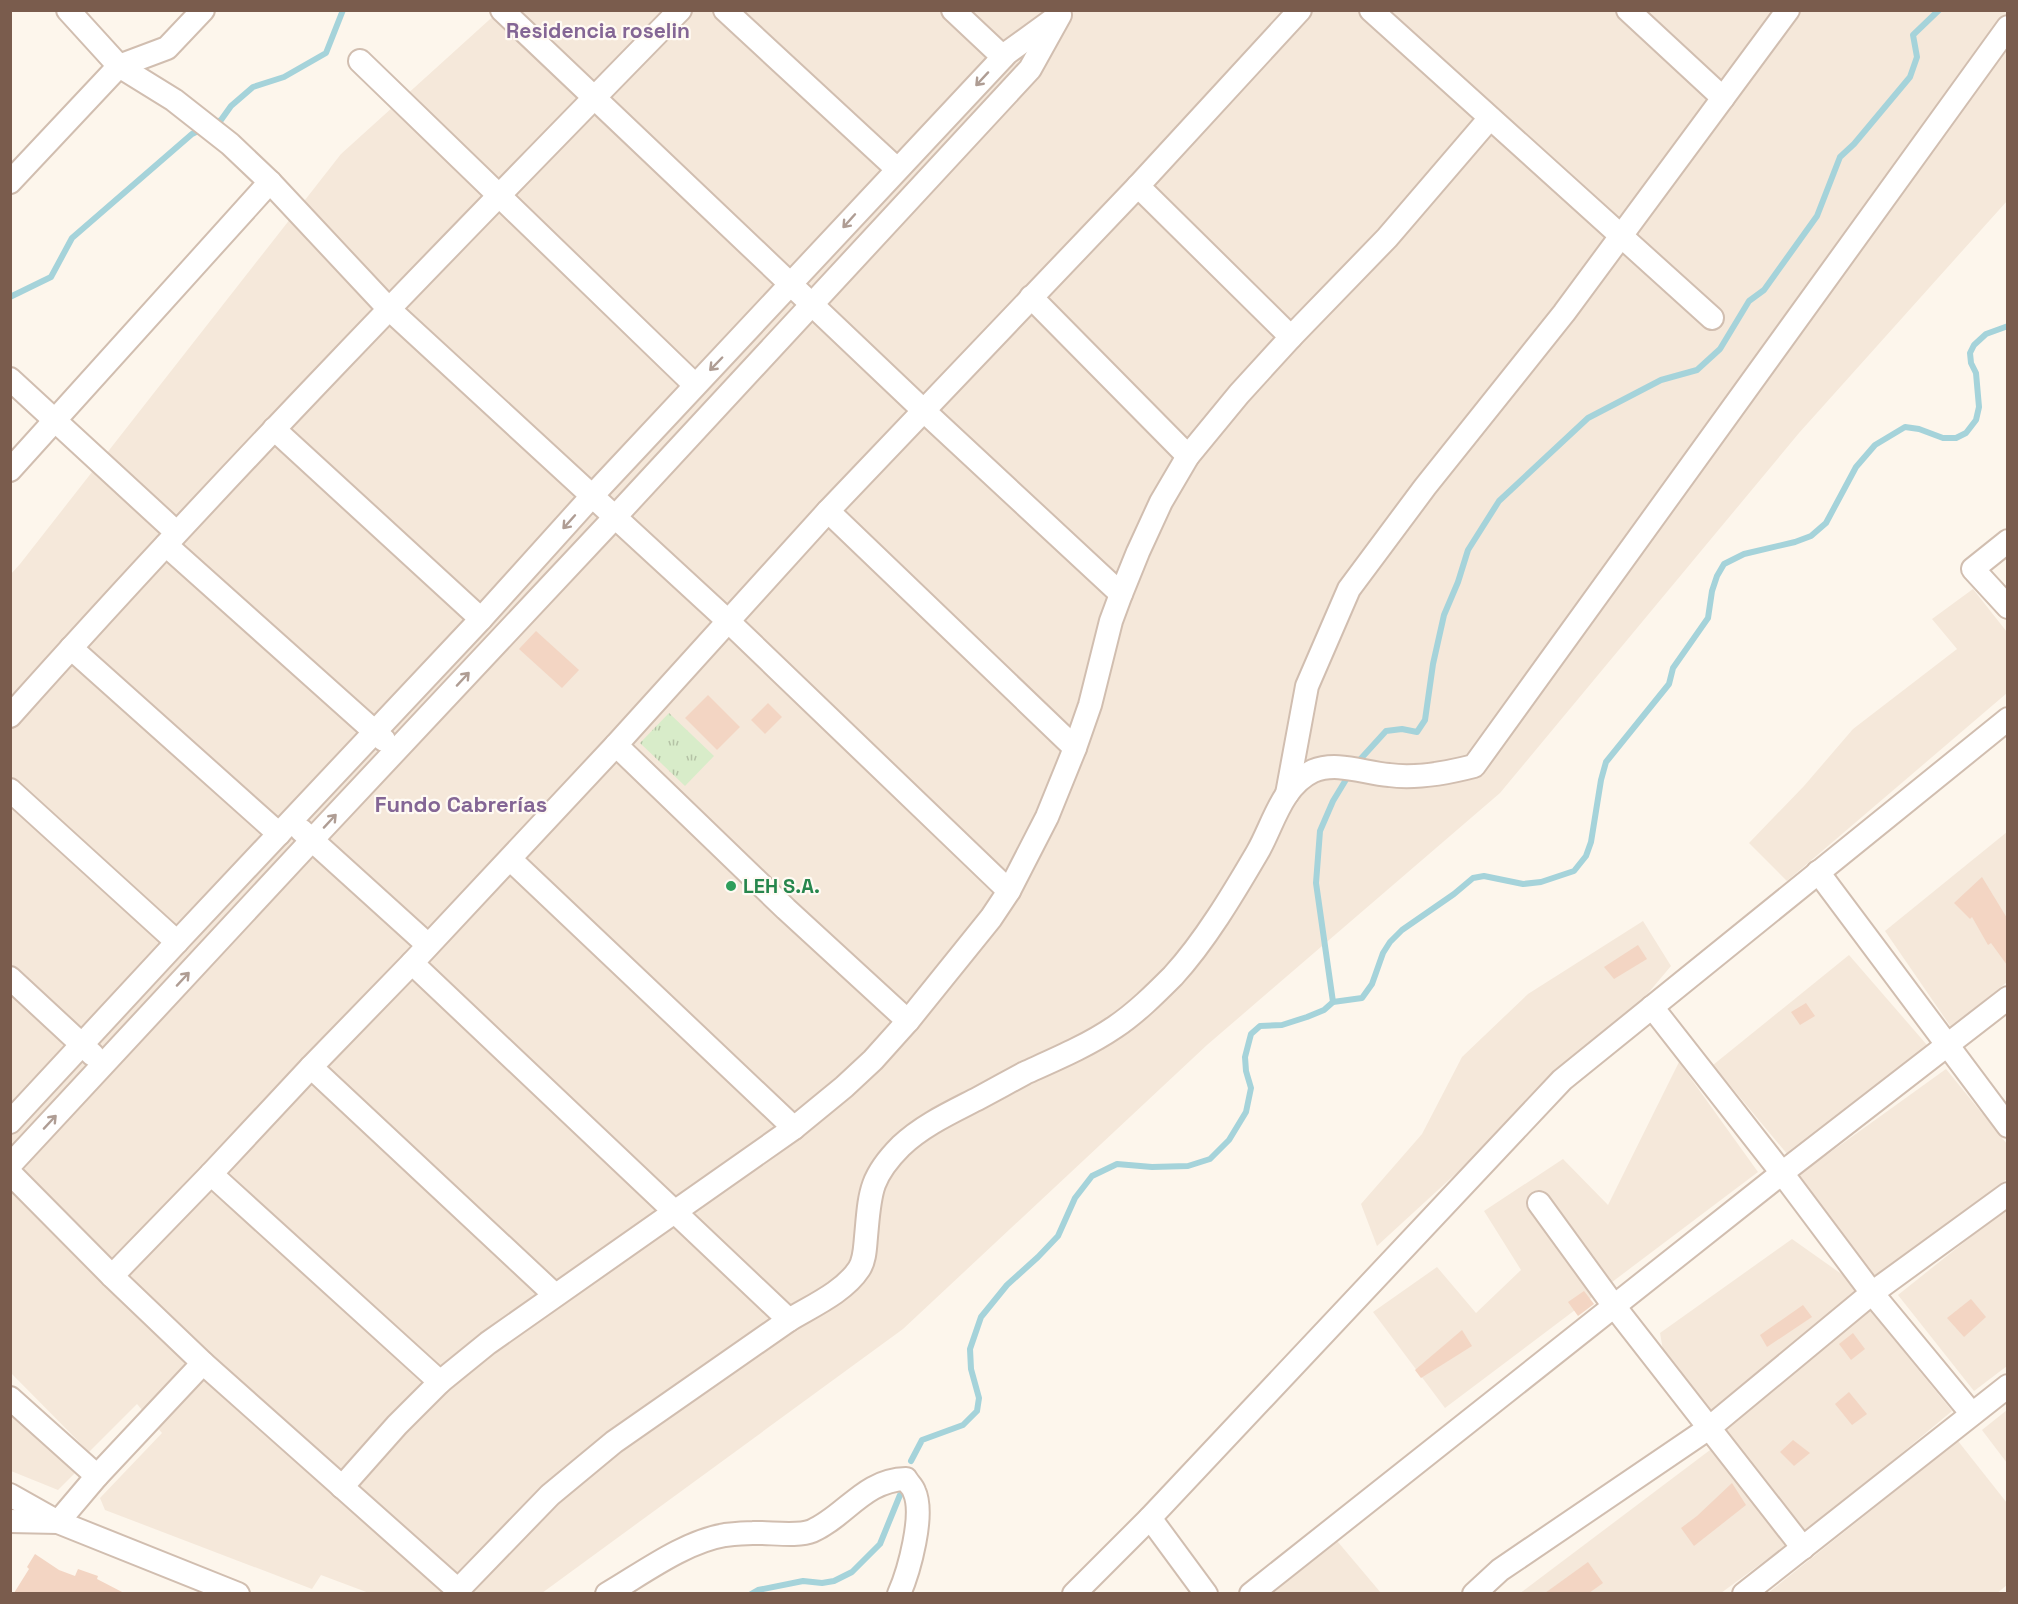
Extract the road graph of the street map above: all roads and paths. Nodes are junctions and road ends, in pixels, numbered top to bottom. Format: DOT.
graph roads {
  1 [pos="68,10"];
  2 [pos="203,10"];
  3 [pos="502,10"];
  4 [pos="680,10"];
  5 [pos="724,10"];
  6 [pos="953,10"];
  7 [pos="1300,10"];
  8 [pos="1371,10"];
  9 [pos="1628,10"];
  10 [pos="1788,10"];
  11 [pos="1062,13"];
  12 [pos="2007,27"];
  13 [pos="1003,57"];
  14 [pos="360,61"];
  15 [pos="119,66"];
  16 [pos="594,98"];
  17 [pos="1724,98"];
  18 [pos="1490,118"];
  19 [pos="897,169"];
  20 [pos="10,182"];
  21 [pos="270,182"];
  22 [pos="1138,186"];
  23 [pos="499,195"];
  24 [pos="1621,236"];
  25 [pos="791,285"];
  26 [pos="1031,297"];
  27 [pos="812,305"];
  28 [pos="388,308"];
  29 [pos="1712,318"];
  30 [pos="1291,337"];
  31 [pos="10,379"];
  32 [pos="695,385"];
  33 [pos="923,411"];
  34 [pos="54,420"];
  35 [pos="274,429"];
  36 [pos="1188,456"];
  37 [pos="10,470"];
  38 [pos="592,496"];
  39 [pos="828,511"];
  40 [pos="615,517"];
  41 [pos="171,539"];
  42 [pos="2007,541"];
  43 [pos="1121,594"];
  44 [pos="2007,608"];
  45 [pos="481,619"];
  46 [pos="728,621"];
  47 [pos="71,648"];
  48 [pos="10,716"];
  49 [pos="2007,719"];
  50 [pos="374,732"];
  51 [pos="616,745"];
  52 [pos="1075,748"];
  53 [pos="396,751"];
  54 [pos="10,790"];
  55 [pos="1287,794"];
  56 [pos="285,828"];
  57 [pos="312,840"];
  58 [pos="510,858"];
  59 [pos="1818,872"];
  60 [pos="1009,891"];
  61 [pos="177,942"];
  62 [pos="428,945"];
  63 [pos="412,963"];
  64 [pos="10,978"];
  65 [pos="2007,998"];
  66 [pos="1652,1007"];
  67 [pos="908,1021"];
  68 [pos="82,1045"];
  69 [pos="1946,1045"];
  70 [pos="103,1065"];
  71 [pos="311,1067"];
  72 [pos="10,1122"];
  73 [pos="2007,1126"];
  74 [pos="794,1128"];
  75 [pos="10,1166"];
  76 [pos="10,1173"];
  77 [pos="1782,1173"];
  78 [pos="211,1174"];
  79 [pos="2007,1194"];
  80 [pos="1539,1203"];
  81 [pos="674,1212"];
  82 [pos="112,1276"];
  83 [pos="1872,1293"];
  84 [pos="555,1294"];
  85 [pos="1614,1306"];
  86 [pos="789,1320"];
  87 [pos="203,1363"];
  88 [pos="440,1382"];
  89 [pos="2007,1386"];
  90 [pos="10,1398"];
  91 [pos="1972,1414"];
  92 [pos="1709,1428"];
  93 [pos="97,1476"];
  94 [pos="342,1487"];
  95 [pos="10,1495"];
  96 [pos="1150,1518"];
  97 [pos="58,1522"];
  98 [pos="12,1524"];
  99 [pos="1803,1548"];
  100 [pos="208,1588"];
  101 [pos="238,1593"];
  102 [pos="607,1593"];
  103 [pos="899,1593"];
  104 [pos="1074,1593"];
  105 [pos="1206,1593"];
  106 [pos="1251,1593"];
  107 [pos="1473,1593"];
  108 [pos="1744,1593"];
  1 -- 15 [label="street"];
  2 -- 15 [label="street"];
  3 -- 16 [label="street"];
  4 -- 16 [label="street"];
  5 -- 19 [label="street"];
  6 -- 13 [label="street"];
  7 -- 22 [label="street"];
  8 -- 18 [label="street"];
  9 -- 17 [label="street"];
  10 -- 17 [label="street"];
  11 -- 13 [label="street"];
  11 -- 27 [label="street"];
  12 -- 55 [label="street"];
  13 -- 19 [label="street, one-way"];
  14 -- 23 [label="street"];
  15 -- 20 [label="street"];
  15 -- 21 [label="street"];
  16 -- 23 [label="street"];
  16 -- 25 [label="street"];
  17 -- 24 [label="street"];
  18 -- 24 [label="street"];
  18 -- 30 [label="street"];
  19 -- 25 [label="street, one-way"];
  21 -- 28 [label="street"];
  21 -- 34 [label="street"];
  22 -- 26 [label="street"];
  22 -- 30 [label="street"];
  23 -- 28 [label="street"];
  23 -- 32 [label="street"];
  24 -- 29 [label="street"];
  24 -- 55 [label="street"];
  25 -- 27 [label="street"];
  25 -- 32 [label="street, one-way"];
  26 -- 33 [label="street"];
  26 -- 36 [label="street"];
  27 -- 33 [label="street"];
  27 -- 40 [label="street"];
  28 -- 35 [label="street"];
  28 -- 38 [label="street"];
  30 -- 36 [label="street"];
  31 -- 34 [label="street"];
  32 -- 38 [label="street"];
  33 -- 39 [label="street"];
  33 -- 43 [label="street"];
  34 -- 37 [label="street"];
  34 -- 41 [label="street"];
  35 -- 41 [label="street"];
  35 -- 45 [label="street"];
  36 -- 43 [label="street"];
  38 -- 40 [label="street"];
  38 -- 45 [label="street, one-way"];
  39 -- 46 [label="street"];
  39 -- 52 [label="street"];
  40 -- 46 [label="street"];
  53 -- 40 [label="street, one-way"];
  41 -- 47 [label="street"];
  41 -- 50 [label="street"];
  42 -- 44 [label="street"];
  43 -- 52 [label="street"];
  45 -- 50 [label="street"];
  46 -- 51 [label="street"];
  46 -- 60 [label="street"];
  47 -- 48 [label="street"];
  47 -- 56 [label="street"];
  49 -- 59 [label="street"];
  50 -- 53 [label="street"];
  50 -- 56 [label="street"];
  51 -- 58 [label="street"];
  51 -- 67 [label="street"];
  52 -- 60 [label="street"];
  57 -- 53 [label="street, one-way"];
  54 -- 61 [label="street"];
  55 -- 86 [label="street"];
  56 -- 57 [label="street"];
  56 -- 61 [label="street"];
  57 -- 62 [label="street"];
  70 -- 57 [label="street, one-way"];
  58 -- 62 [label="street"];
  58 -- 74 [label="street"];
  59 -- 66 [label="street"];
  59 -- 69 [label="street"];
  60 -- 67 [label="street"];
  61 -- 68 [label="street"];
  62 -- 63 [label="street"];
  63 -- 71 [label="street"];
  63 -- 81 [label="street"];
  64 -- 68 [label="street"];
  65 -- 69 [label="street"];
  66 -- 77 [label="street"];
  66 -- 96 [label="street"];
  67 -- 74 [label="street"];
  68 -- 70 [label="street"];
  68 -- 72 [label="street"];
  69 -- 73 [label="street"];
  69 -- 77 [label="street"];
  75 -- 70 [label="street, one-way"];
  71 -- 78 [label="street"];
  71 -- 84 [label="street"];
  74 -- 81 [label="street"];
  76 -- 82 [label="street"];
  77 -- 83 [label="street"];
  77 -- 85 [label="street"];
  78 -- 82 [label="street"];
  78 -- 88 [label="street"];
  79 -- 83 [label="street"];
  80 -- 85 [label="street"];
  81 -- 84 [label="street"];
  81 -- 86 [label="street"];
  82 -- 87 [label="street"];
  83 -- 91 [label="street"];
  83 -- 92 [label="street"];
  84 -- 88 [label="street"];
  85 -- 92 [label="street"];
  85 -- 106 [label="street"];
  86 -- 94 [label="street"];
  87 -- 93 [label="street"];
  87 -- 94 [label="street"];
  88 -- 94 [label="street"];
  89 -- 91 [label="street"];
  90 -- 93 [label="street"];
  91 -- 99 [label="street"];
  92 -- 99 [label="street"];
  92 -- 107 [label="street"];
  93 -- 97 [label="street"];
  95 -- 97 [label="street"];
  96 -- 104 [label="street"];
  96 -- 105 [label="street"];
  97 -- 98 [label="street"];
  97 -- 100 [label="street"];
  99 -- 108 [label="street"];
  100 -- 101 [label="street"];
  102 -- 103 [label="street"];
}
